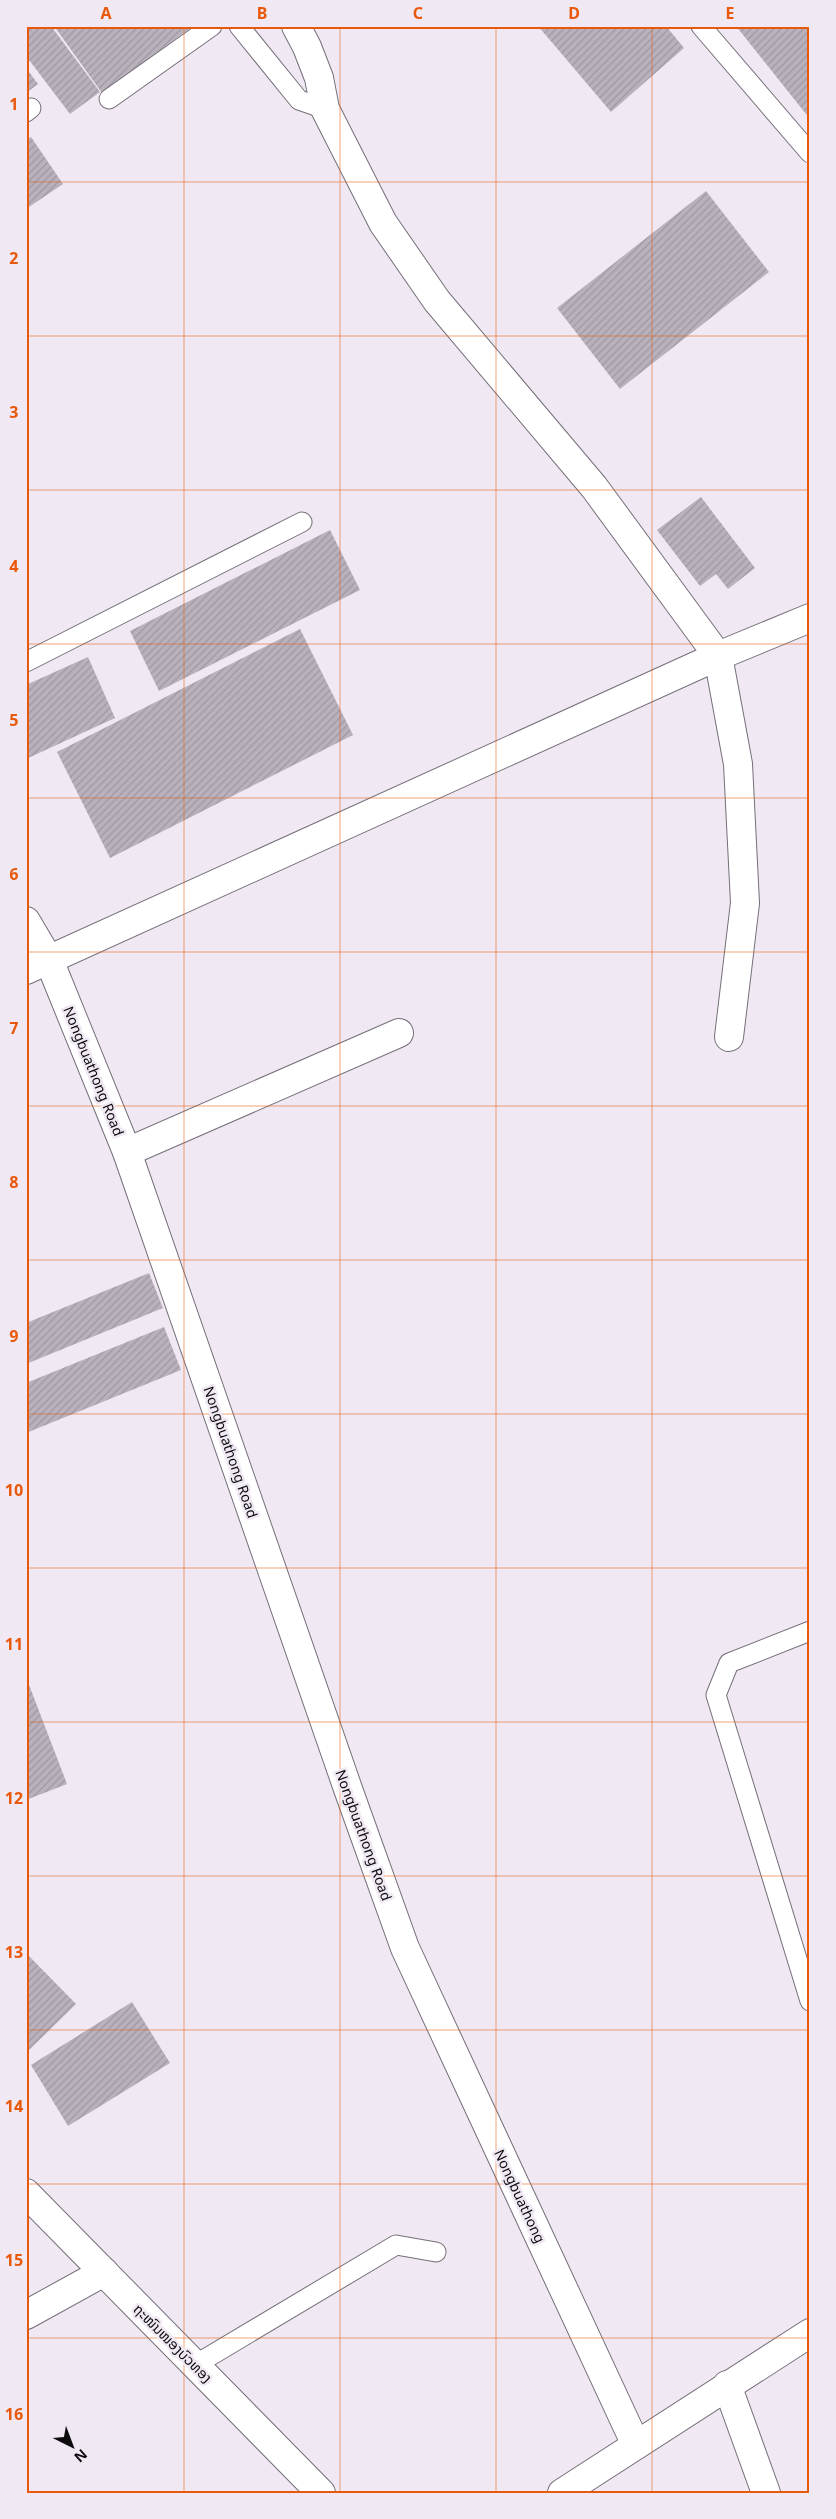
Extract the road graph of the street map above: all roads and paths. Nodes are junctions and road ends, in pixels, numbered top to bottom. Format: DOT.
graph roads {
  1 [pos="212,26"];
  2 [pos="239,26"];
  3 [pos="296,26"];
  4 [pos="701,26"];
  5 [pos="109,99"];
  6 [pos="325,109"];
  7 [pos="810,153"];
  8 [pos="302,522"];
  9 [pos="810,618"];
  10 [pos="718,656"];
  11 [pos="26,662"];
  12 [pos="26,921"];
  13 [pos="38,965"];
  14 [pos="399,1033"];
  15 [pos="729,1037"];
  16 [pos="128,1152"];
  17 [pos="810,1631"];
  18 [pos="405,1948"];
  19 [pos="810,2000"];
  20 [pos="26,2193"];
  21 [pos="436,2252"];
  22 [pos="104,2272"];
  23 [pos="26,2315"];
  24 [pos="810,2333"];
  25 [pos="195,2365"];
  26 [pos="727,2384"];
  27 [pos="636,2445"];
  28 [pos="321,2493"];
  29 [pos="562,2493"];
  30 [pos="766,2493"];
  1 -- 5 [label="lane"];
  2 -- 6 [label="lane"];
  3 -- 6 [label="street"];
  4 -- 7 [label="lane"];
  6 -- 10 [label="street"];
  8 -- 11 [label="lane"];
  9 -- 10 [label="street"];
  10 -- 13 [label="street"];
  10 -- 15 [label="street"];
  12 -- 13 [label="street, Nongbuathong Road"];
  13 -- 16 [label="street, Nongbuathong Road"];
  14 -- 16 [label="street"];
  16 -- 18 [label="street, Nongbuathong Road"];
  17 -- 19 [label="lane"];
  18 -- 27 [label="street, Nongbuathong"];
  20 -- 22 [label="street, ຖະໜົນໜອງບົວທອງ"];
  21 -- 25 [label="lane"];
  22 -- 23 [label="street"];
  22 -- 25 [label="street, ຖະໜົນໜອງບົວທອງ"];
  24 -- 26 [label="street"];
  25 -- 28 [label="street, ຖະໜົນໜອງບົວທອງ"];
  26 -- 27 [label="street"];
  26 -- 30 [label="street"];
  27 -- 29 [label="street"];
}
